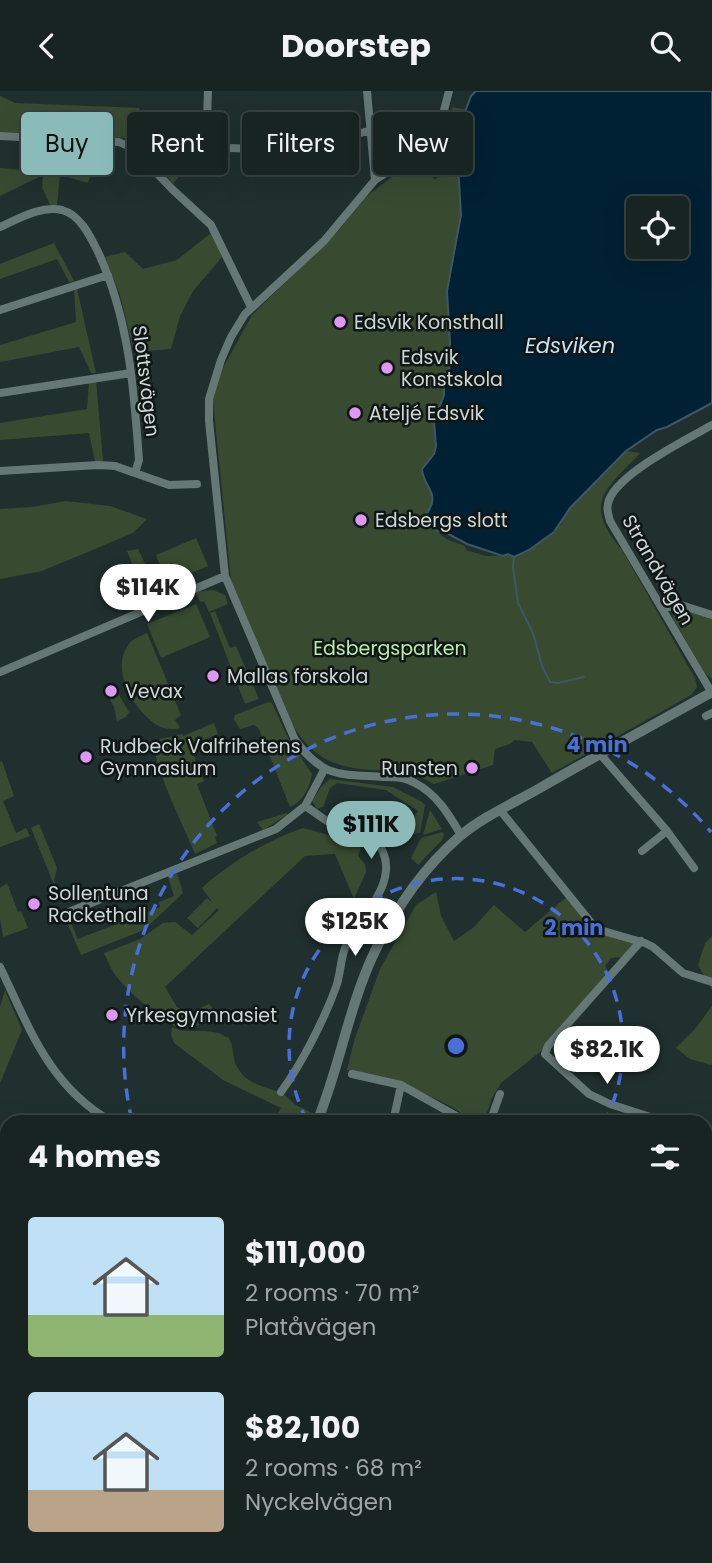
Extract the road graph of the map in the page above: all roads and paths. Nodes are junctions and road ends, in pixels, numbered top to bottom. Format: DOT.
graph roads {
  1 [pos="208,91"];
  2 [pos="367,91"];
  3 [pos="449,91"];
  4 [pos="207,112"];
  5 [pos="372,130"];
  6 [pos="0,136"];
  7 [pos="127,146"];
  8 [pos="228,148"];
  9 [pos="160,175"];
  10 [pos="376,180"];
  11 [pos="0,226"];
  12 [pos="108,275"];
  13 [pos="251,307"];
  14 [pos="0,310"];
  15 [pos="131,373"];
  16 [pos="0,393"];
  17 [pos="712,425"];
  18 [pos="0,471"];
  19 [pos="135,473"];
  20 [pos="197,484"];
  21 [pos="225,576"];
  22 [pos="662,608"];
  23 [pos="712,615"];
  24 [pos="0,672"];
  25 [pos="712,693"];
  26 [pos="600,754"];
  27 [pos="324,770"];
  28 [pos="305,806"];
  29 [pos="500,810"];
  30 [pos="667,831"];
  31 [pos="461,835"];
  32 [pos="642,851"];
  33 [pos="694,868"];
  34 [pos="71,911"];
  35 [pos="641,941"];
  36 [pos="0,967"];
  37 [pos="712,982"];
  38 [pos="352,1074"];
  39 [pos="401,1085"];
  40 [pos="281,1091"];
  41 [pos="500,1094"];
  42 [pos="102,1115"];
  43 [pos="320,1115"];
  44 [pos="395,1115"];
  45 [pos="455,1115"];
  46 [pos="492,1115"];
  47 [pos="638,1115"];
  1 -- 4 [label="street"];
  2 -- 5 [label="street"];
  3 -- 10 [label="street"];
  5 -- 8 [label="street"];
  5 -- 10 [label="street"];
  6 -- 7 [label="street"];
  9 -- 13 [label="street"];
  10 -- 13 [label="street"];
  11 -- 12 [label="street, Slottsvägen"];
  12 -- 14 [label="street"];
  12 -- 15 [label="street, Slottsvägen"];
  13 -- 21 [label="street"];
  15 -- 16 [label="street"];
  15 -- 19 [label="street, Slottsvägen"];
  17 -- 22 [label="street, Strandvägen"];
  18 -- 19 [label="street"];
  19 -- 20 [label="street"];
  21 -- 24 [label="street"];
  21 -- 27 [label="street"];
  22 -- 23 [label="street"];
  22 -- 25 [label="street, Strandvägen"];
  25 -- 26 [label="street"];
  26 -- 29 [label="street"];
  26 -- 30 [label="street"];
  27 -- 28 [label="street"];
  27 -- 31 [label="street"];
  28 -- 34 [label="street"];
  28 -- 40 [label="street"];
  29 -- 31 [label="street"];
  29 -- 35 [label="street"];
  30 -- 32 [label="street"];
  30 -- 33 [label="street"];
  31 -- 43 [label="street"];
  35 -- 37 [label="street"];
  35 -- 47 [label="street"];
  36 -- 42 [label="street"];
  38 -- 39 [label="street"];
  39 -- 44 [label="street"];
  39 -- 45 [label="street"];
  41 -- 46 [label="street"];
}
